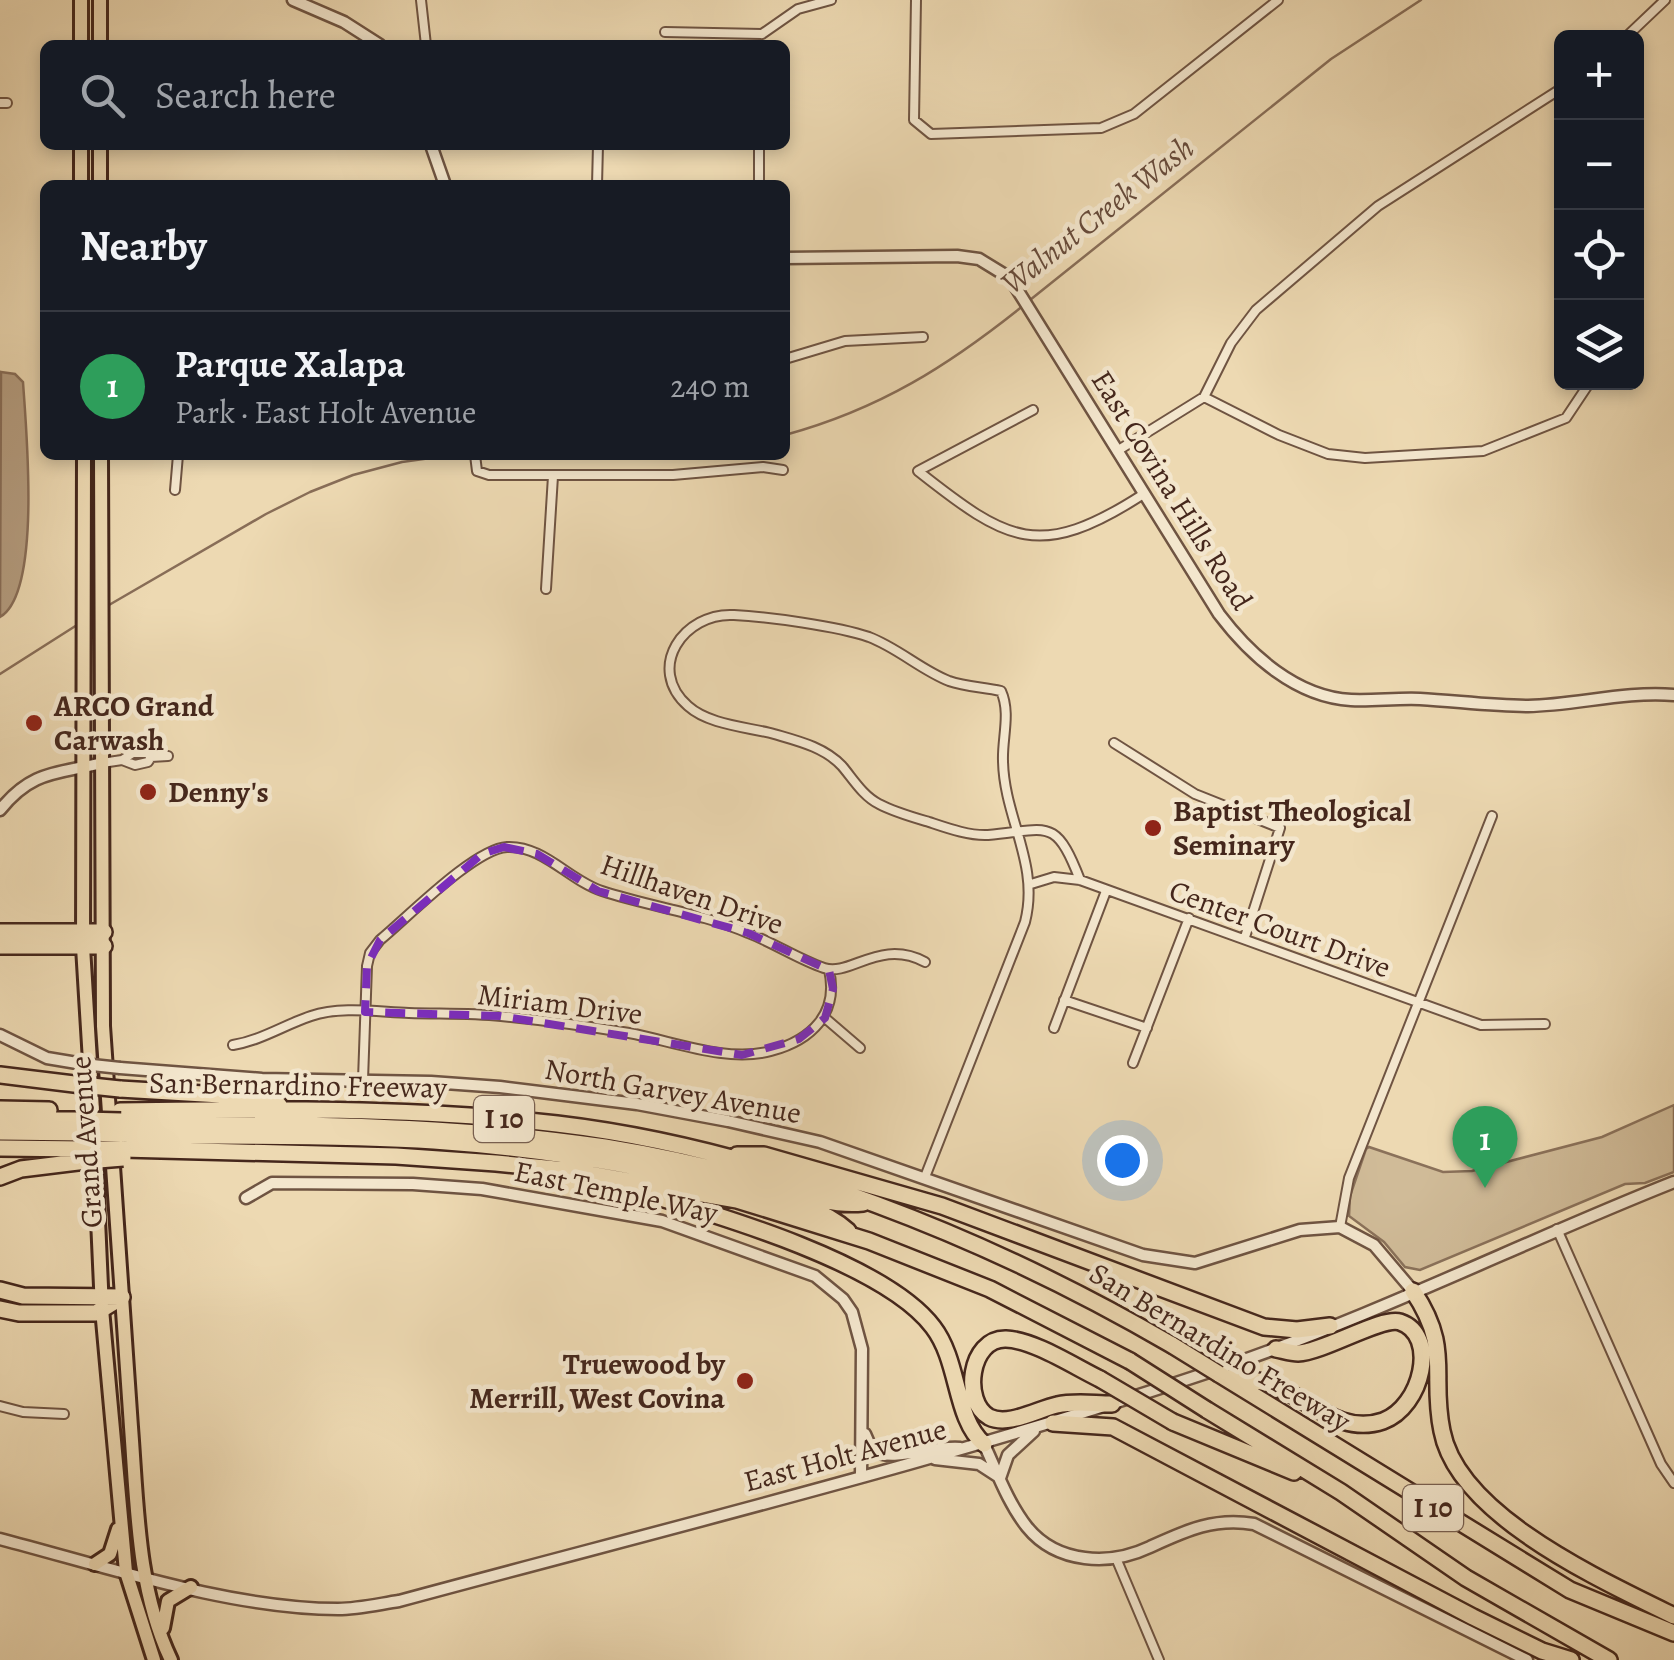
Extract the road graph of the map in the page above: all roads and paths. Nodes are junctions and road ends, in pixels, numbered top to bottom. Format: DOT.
graph roads {
  1 [pos="81,0"];
  2 [pos="100,0"];
  3 [pos="293,0"];
  4 [pos="421,0"];
  5 [pos="831,0"];
  6 [pos="916,0"];
  7 [pos="1277,0"];
  8 [pos="1665,0"];
  9 [pos="1633,30"];
  10 [pos="664,32"];
  11 [pos="762,34"];
  12 [pos="81,40"];
  13 [pos="100,40"];
  14 [pos="372,40"];
  15 [pos="425,40"];
  16 [pos="762,40"];
  17 [pos="1554,93"];
  18 [pos="81,150"];
  19 [pos="100,150"];
  20 [pos="433,150"];
  21 [pos="598,150"];
  22 [pos="760,150"];
  23 [pos="81,180"];
  24 [pos="100,180"];
  25 [pos="443,180"];
  26 [pos="597,180"];
  27 [pos="758,180"];
  28 [pos="790,258"];
  29 [pos="923,337"];
  30 [pos="790,358"];
  31 [pos="1585,390"];
  32 [pos="1204,397"];
  33 [pos="1032,410"];
  34 [pos="1117,451"];
  35 [pos="84,460"];
  36 [pos="101,460"];
  37 [pos="178,460"];
  38 [pos="475,460"];
  39 [pos="783,470"];
  40 [pos="553,476"];
  41 [pos="175,490"];
  42 [pos="1142,495"];
  43 [pos="546,589"];
  44 [pos="1674,695"];
  45 [pos="1114,743"];
  46 [pos="168,756"];
  47 [pos="102,763"];
  48 [pos="83,768"];
  49 [pos="0,810"];
  50 [pos="1492,816"];
  51 [pos="1016,830"];
  52 [pos="1080,880"];
  53 [pos="1031,884"];
  54 [pos="1106,891"];
  55 [pos="1189,918"];
  56 [pos="0,932"];
  57 [pos="1246,938"];
  58 [pos="104,939"];
  59 [pos="83,940"];
  60 [pos="0,946"];
  61 [pos="926,962"];
  62 [pos="828,970"];
  63 [pos="1064,1000"];
  64 [pos="1417,1003"];
  65 [pos="365,1012"];
  66 [pos="824,1018"];
  67 [pos="1545,1024"];
  68 [pos="1054,1028"];
  69 [pos="1147,1028"];
  70 [pos="0,1035"];
  71 [pos="233,1045"];
  72 [pos="860,1048"];
  73 [pos="1133,1063"];
  74 [pos="0,1075"];
  75 [pos="363,1080"];
  76 [pos="292,1109"];
  77 [pos="0,1110"];
  78 [pos="0,1120"];
  79 [pos="0,1132"];
  80 [pos="122,1134"];
  81 [pos="85,1135"];
  82 [pos="0,1148"];
  83 [pos="713,1154"];
  84 [pos="566,1170"];
  85 [pos="0,1177"];
  86 [pos="925,1178"];
  87 [pos="1674,1182"];
  88 [pos="246,1198"];
  89 [pos="868,1202"];
  90 [pos="1340,1227"];
  91 [pos="1557,1228"];
  92 [pos="855,1237"];
  93 [pos="0,1290"];
  94 [pos="1413,1291"];
  95 [pos="122,1297"];
  96 [pos="102,1302"];
  97 [pos="0,1308"];
  98 [pos="1330,1326"];
  99 [pos="1276,1348"];
  100 [pos="1219,1374"];
  101 [pos="1112,1404"];
  102 [pos="0,1406"];
  103 [pos="64,1414"];
  104 [pos="862,1424"];
  105 [pos="1046,1425"];
  106 [pos="984,1444"];
  107 [pos="967,1448"];
  108 [pos="929,1459"];
  109 [pos="861,1476"];
  110 [pos="1000,1478"];
  111 [pos="1674,1483"];
  112 [pos="1341,1492"];
  113 [pos="120,1517"];
  114 [pos="0,1539"];
  115 [pos="1116,1558"];
  116 [pos="95,1564"];
  117 [pos="126,1572"];
  118 [pos="146,1577"];
  119 [pos="191,1587"];
  120 [pos="1674,1616"];
  121 [pos="1674,1633"];
  122 [pos="163,1640"];
  123 [pos="154,1660"];
  124 [pos="172,1660"];
  125 [pos="1159,1660"];
  126 [pos="1527,1660"];
  127 [pos="1571,1660"];
  128 [pos="1609,1660"];
  1 -- 12 [label="main road"];
  2 -- 13 [label="main road"];
  3 -- 14 [label="street"];
  4 -- 15 [label="street"];
  5 -- 11 [label="street"];
  6 -- 7 [label="street"];
  8 -- 9 [label="street"];
  10 -- 11 [label="street"];
  11 -- 16 [label="street"];
  17 -- 32 [label="street"];
  18 -- 23 [label="main road"];
  19 -- 24 [label="main road"];
  20 -- 25 [label="street"];
  21 -- 26 [label="street"];
  22 -- 27 [label="street"];
  28 -- 34 [label="street, East Covina Hills Road"];
  29 -- 30 [label="street"];
  31 -- 32 [label="street"];
  32 -- 34 [label="street"];
  33 -- 42 [label="street"];
  34 -- 42 [label="street, East Covina Hills Road"];
  35 -- 48 [label="main road, Grand Avenue"];
  36 -- 47 [label="main road, Grand Avenue"];
  37 -- 41 [label="street"];
  38 -- 40 [label="street"];
  39 -- 40 [label="street"];
  40 -- 43 [label="street"];
  42 -- 44 [label="street, East Covina Hills Road"];
  45 -- 57 [label="street"];
  46 -- 47 [label="street"];
  47 -- 48 [label="street"];
  47 -- 58 [label="main road, Grand Avenue"];
  48 -- 49 [label="street"];
  48 -- 59 [label="main road, Grand Avenue"];
  50 -- 64 [label="street"];
  51 -- 51 [label="street"];
  51 -- 52 [label="street"];
  51 -- 53 [label="street"];
  52 -- 53 [label="street"];
  52 -- 54 [label="street, Center Court Drive"];
  53 -- 86 [label="street"];
  54 -- 55 [label="street, Center Court Drive"];
  54 -- 63 [label="street"];
  55 -- 57 [label="street, Center Court Drive"];
  55 -- 69 [label="street"];
  56 -- 59 [label="highway"];
  57 -- 64 [label="street, Center Court Drive"];
  58 -- 59 [label="highway"];
  58 -- 95 [label="main road, Grand Avenue"];
  59 -- 60 [label="highway"];
  59 -- 96 [label="main road, Grand Avenue"];
  61 -- 62 [label="street"];
  62 -- 65 [label="street, Hillhaven Drive"];
  62 -- 66 [label="street"];
  63 -- 68 [label="street"];
  63 -- 69 [label="street"];
  64 -- 67 [label="street, Center Court Drive"];
  64 -- 90 [label="street"];
  65 -- 66 [label="street, Miriam Drive"];
  65 -- 71 [label="street, Miriam Drive"];
  65 -- 75 [label="street, Hillhaven Drive"];
  66 -- 72 [label="street"];
  69 -- 73 [label="street"];
  70 -- 75 [label="street, North Garvey Avenue, bridge"];
  74 -- 76 [label="highway, bridge"];
  75 -- 86 [label="street, North Garvey Avenue"];
  76 -- 80 [label="highway, San Bernardino Freeway / I 10"];
  76 -- 83 [label="highway, San Bernardino Freeway / I 10"];
  77 -- 81 [label="highway, San Bernardino Freeway / I 10"];
  78 -- 81 [label="highway"];
  79 -- 81 [label="highway"];
  80 -- 81 [label="highway, bridge"];
  80 -- 81 [label="highway, San Bernardino Freeway / I 10"];
  80 -- 84 [label="highway, San Bernardino Freeway / I 10"];
  80 -- 89 [label="highway"];
  80 -- 92 [label="highway"];
  81 -- 82 [label="highway, San Bernardino Freeway / I 10"];
  81 -- 85 [label="highway"];
  83 -- 89 [label="highway, San Bernardino Freeway / I 10"];
  83 -- 98 [label="highway"];
  84 -- 92 [label="highway, San Bernardino Freeway / I 10"];
  84 -- 106 [label="highway"];
  86 -- 90 [label="street, North Garvey Avenue"];
  87 -- 91 [label="street, East Holt Avenue"];
  88 -- 104 [label="street, East Temple Way"];
  89 -- 100 [label="highway, San Bernardino Freeway / I 10, bridge"];
  90 -- 94 [label="street"];
  91 -- 94 [label="street, East Holt Avenue"];
  91 -- 111 [label="street"];
  92 -- 112 [label="highway, San Bernardino Freeway / I 10, bridge"];
  93 -- 96 [label="highway"];
  94 -- 98 [label="street, East Holt Avenue"];
  94 -- 120 [label="highway"];
  95 -- 96 [label="highway"];
  95 -- 118 [label="main road, Grand Avenue"];
  96 -- 97 [label="highway"];
  96 -- 113 [label="main road, Grand Avenue"];
  98 -- 99 [label="street, East Holt Avenue"];
  99 -- 100 [label="highway"];
  99 -- 101 [label="street, East Holt Avenue"];
  100 -- 121 [label="highway, San Bernardino Freeway / I 10"];
  101 -- 105 [label="street, East Holt Avenue"];
  101 -- 112 [label="highway, bridge"];
  102 -- 103 [label="street"];
  104 -- 107 [label="street"];
  104 -- 109 [label="street, East Temple Way"];
  105 -- 106 [label="street, East Holt Avenue"];
  105 -- 110 [label="street"];
  105 -- 127 [label="highway"];
  106 -- 107 [label="street, East Holt Avenue"];
  106 -- 110 [label="street"];
  107 -- 108 [label="street, East Holt Avenue"];
  108 -- 109 [label="street, East Holt Avenue"];
  108 -- 110 [label="street"];
  109 -- 119 [label="street, East Holt Avenue"];
  110 -- 115 [label="street"];
  112 -- 128 [label="highway, San Bernardino Freeway / I 10"];
  113 -- 116 [label="main road"];
  113 -- 117 [label="main road, Grand Avenue"];
  114 -- 116 [label="street, East Holt Avenue"];
  115 -- 125 [label="street"];
  115 -- 126 [label="street"];
  116 -- 117 [label="street, East Holt Avenue"];
  117 -- 118 [label="street, East Holt Avenue"];
  117 -- 123 [label="main road, Grand Avenue"];
  118 -- 119 [label="street, East Holt Avenue"];
  118 -- 122 [label="main road, Grand Avenue"];
  119 -- 122 [label="main road"];
  122 -- 124 [label="main road, Grand Avenue"];
}
